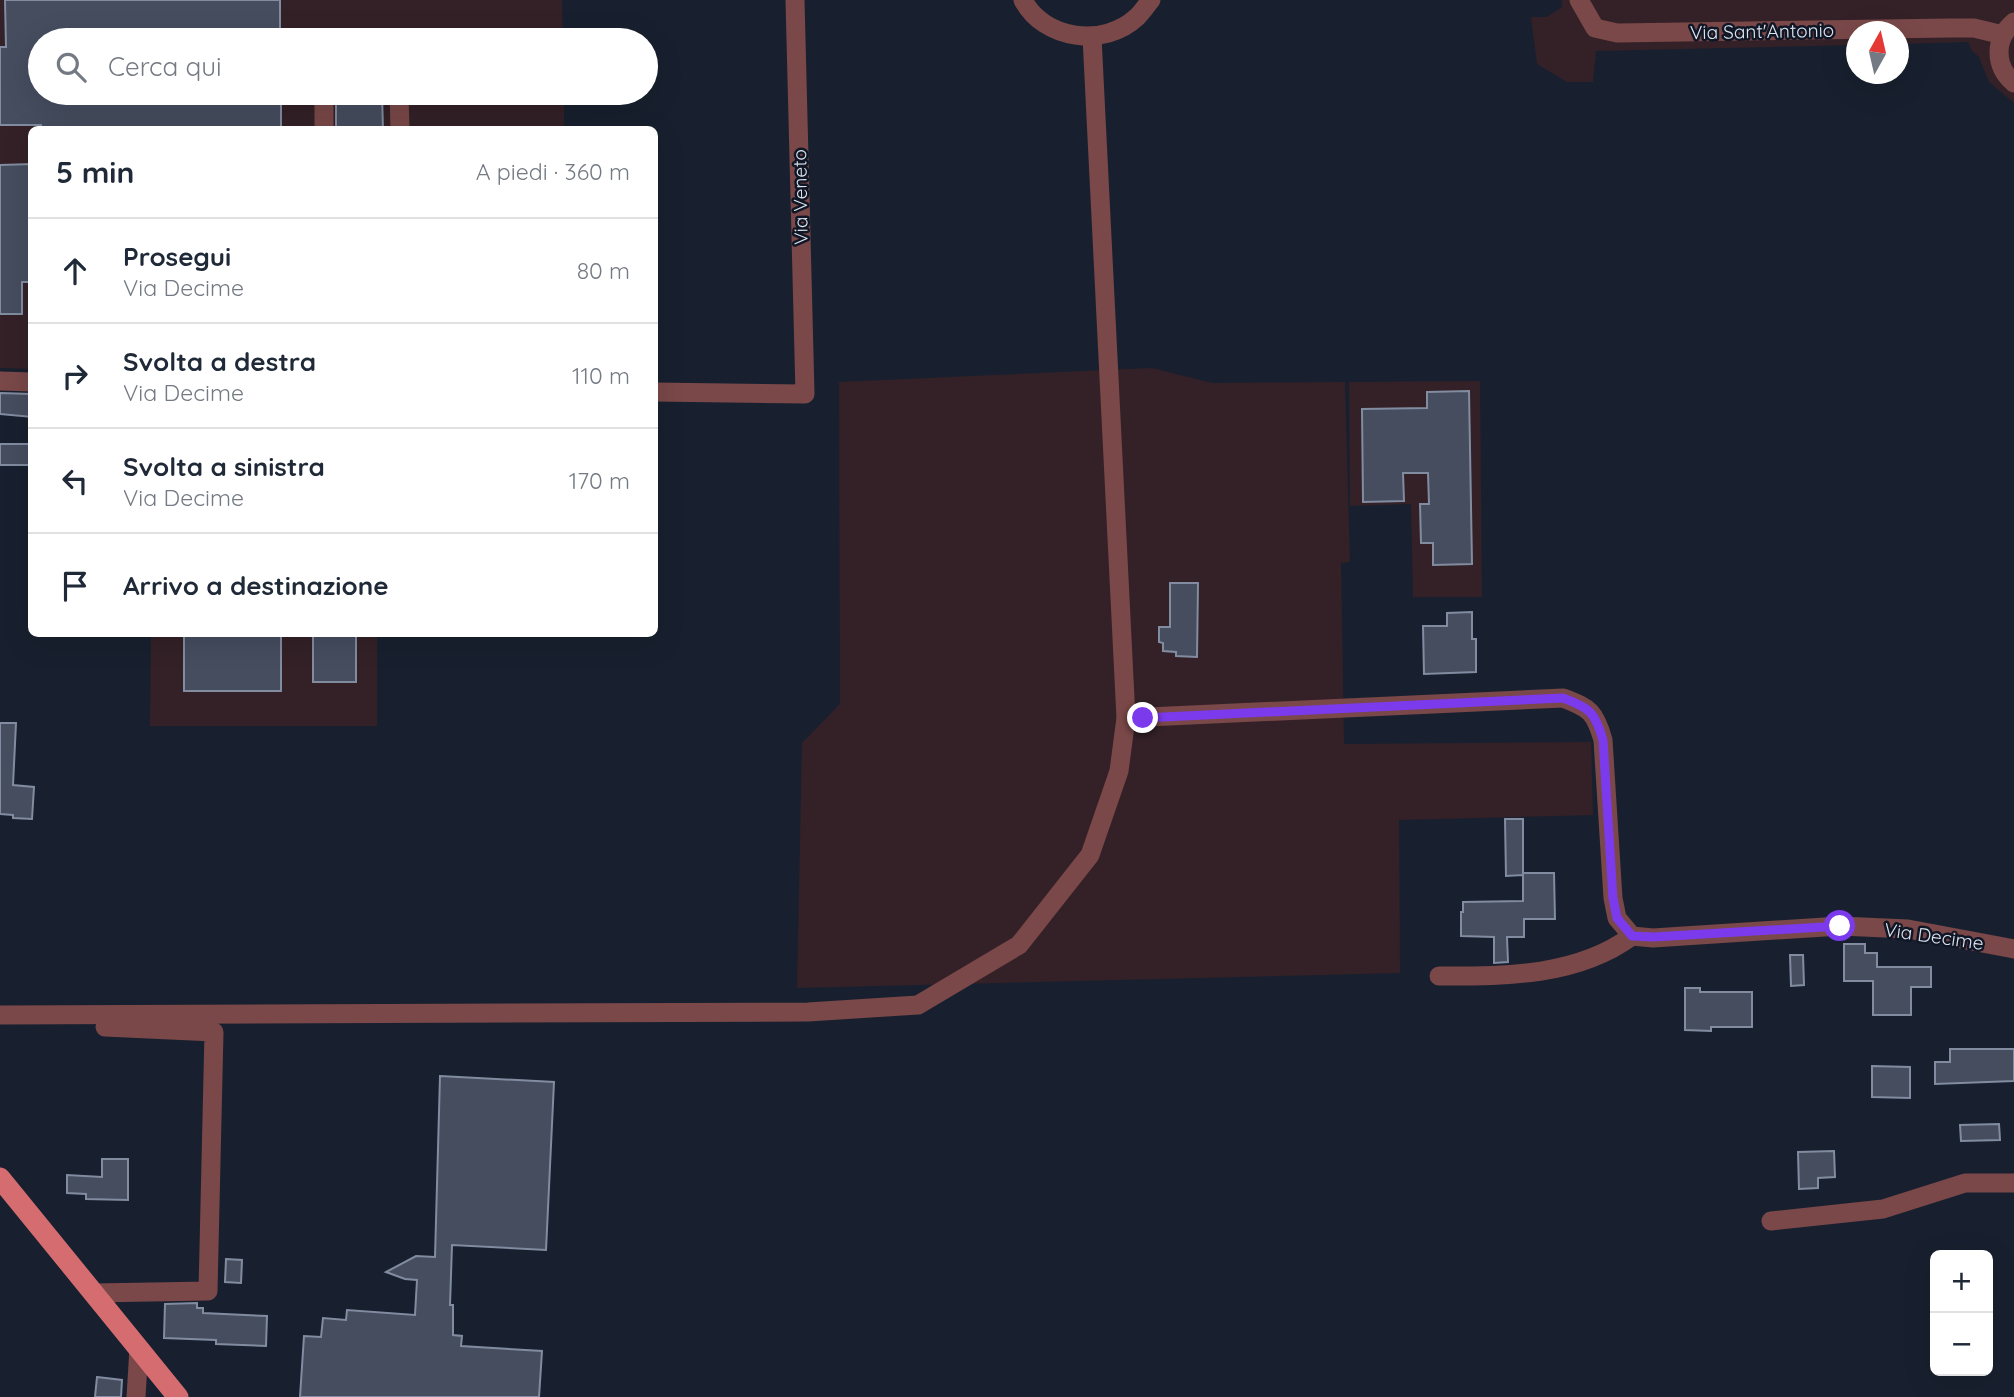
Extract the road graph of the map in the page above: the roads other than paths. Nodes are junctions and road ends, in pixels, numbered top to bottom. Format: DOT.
graph roads {
  1 [pos="795,0"];
  2 [pos="1023,0"];
  3 [pos="1151,0"];
  4 [pos="1579,0"];
  5 [pos="2008,28"];
  6 [pos="1092,37"];
  7 [pos="2014,83"];
  8 [pos="324,105"];
  9 [pos="399,105"];
  10 [pos="324,126"];
  11 [pos="400,126"];
  12 [pos="0,381"];
  13 [pos="28,382"];
  14 [pos="658,392"];
  15 [pos="1126,718"];
  16 [pos="1632,936"];
  17 [pos="2014,949"];
  18 [pos="1439,976"];
  19 [pos="0,1015"];
  20 [pos="105,1027"];
  21 [pos="0,1178"];
  22 [pos="2014,1183"];
  23 [pos="1771,1221"];
  24 [pos="94,1293"];
  25 [pos="139,1348"];
  26 [pos="135,1397"];
  27 [pos="178,1397"];
  1 -- 14 [label="street, Via Veneto"];
  2 -- 6 [label="street"];
  3 -- 6 [label="street"];
  4 -- 5 [label="street, Via Sant'Antonio"];
  5 -- 7 [label="street, Via Sant'Antonio"];
  6 -- 15 [label="street"];
  8 -- 10 [label="street"];
  9 -- 11 [label="street"];
  12 -- 13 [label="street"];
  15 -- 16 [label="street"];
  15 -- 19 [label="street"];
  16 -- 17 [label="street, Via Decime"];
  16 -- 18 [label="street"];
  20 -- 24 [label="street"];
  21 -- 24 [label="main road"];
  22 -- 23 [label="street"];
  24 -- 25 [label="main road"];
  25 -- 26 [label="street"];
  25 -- 27 [label="main road"];
}
